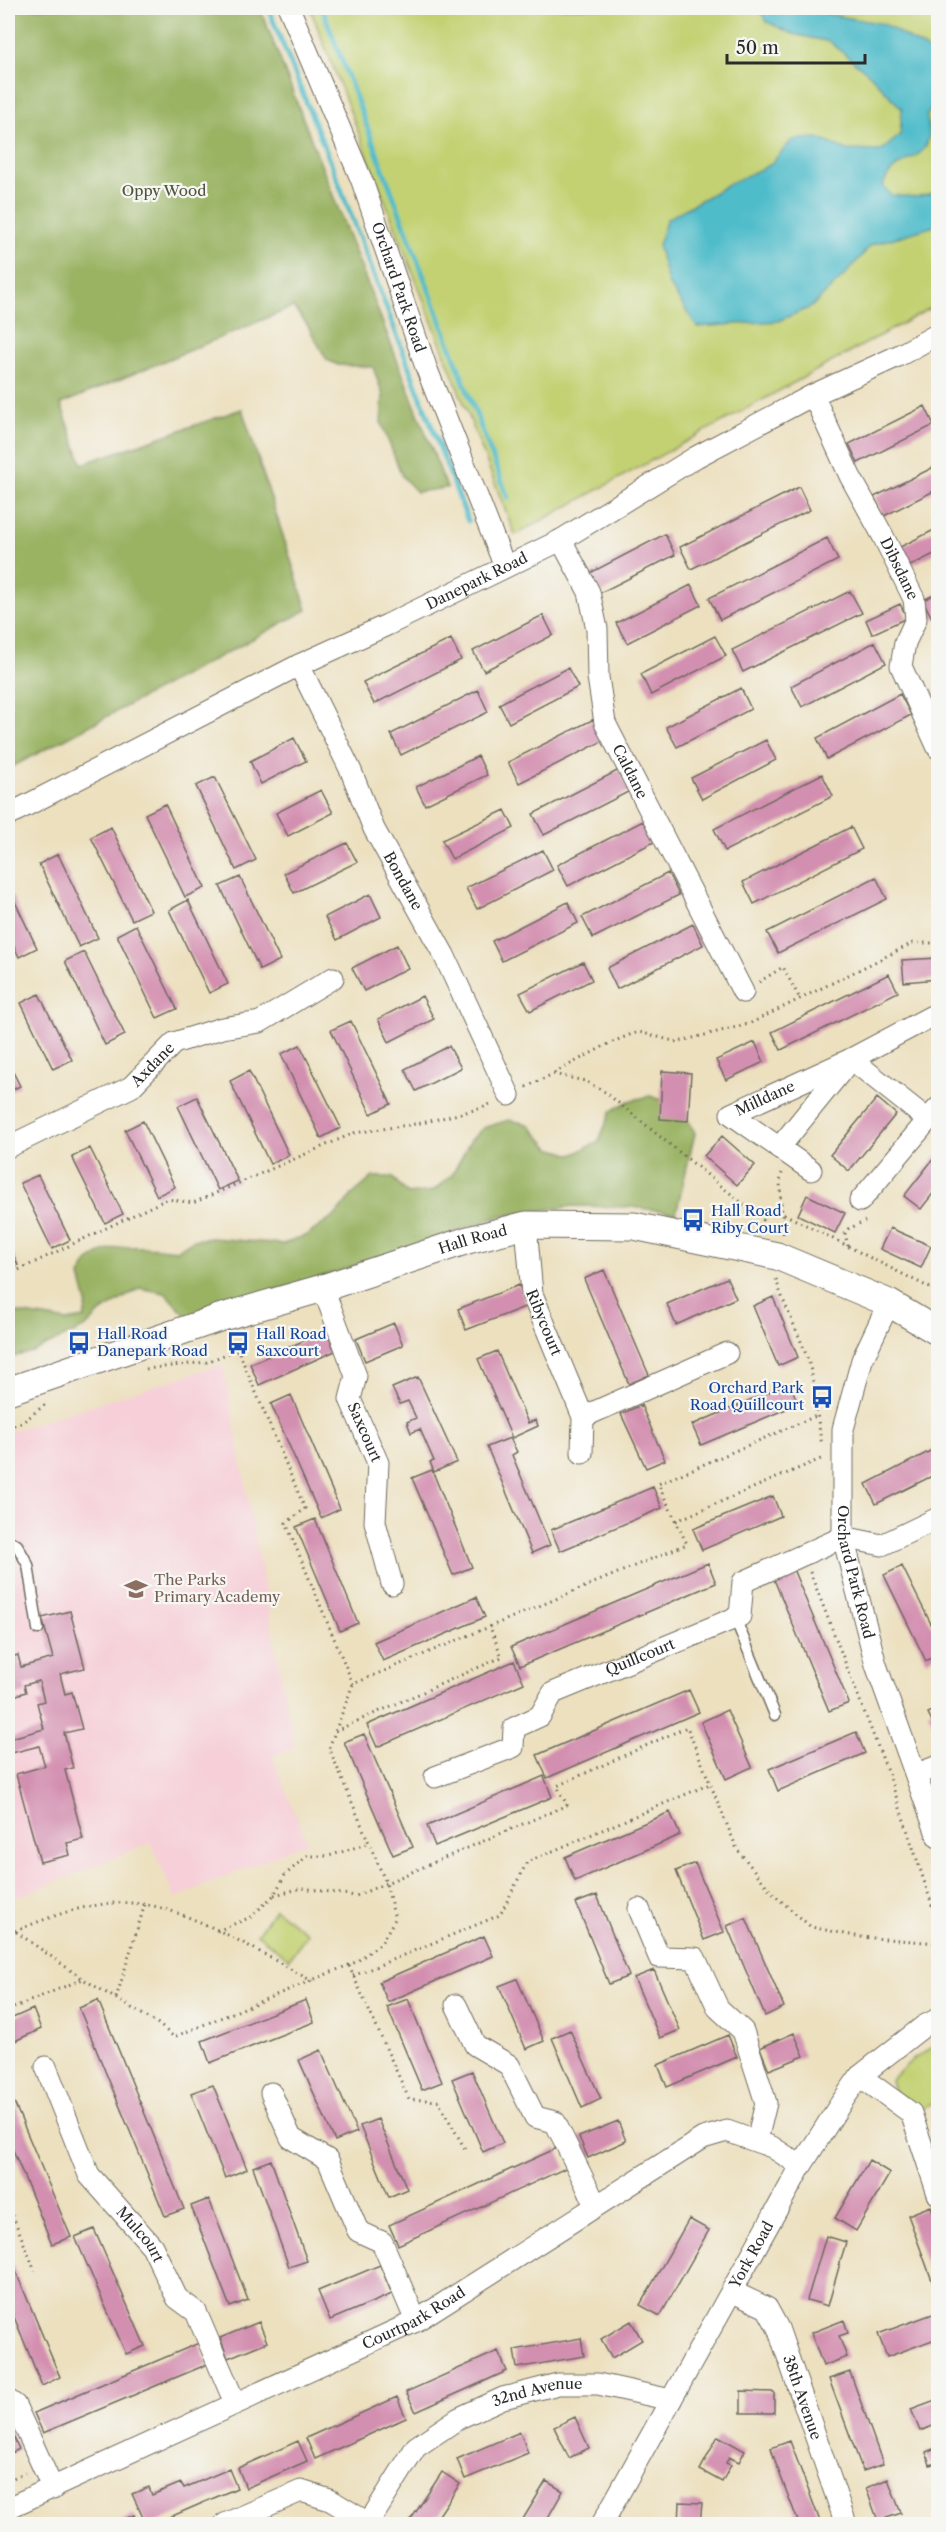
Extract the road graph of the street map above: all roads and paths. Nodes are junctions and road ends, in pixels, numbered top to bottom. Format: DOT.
graph roads {
  1 [pos="288,8"];
  2 [pos="939,334"];
  3 [pos="813,395"];
  4 [pos="561,540"];
  5 [pos="505,567"];
  6 [pos="299,665"];
  7 [pos="939,748"];
  8 [pos="8,815"];
  9 [pos="333,978"];
  10 [pos="743,992"];
  11 [pos="800,999"];
  12 [pos="939,1022"];
  13 [pos="851,1059"];
  14 [pos="509,1095"];
  15 [pos="482,1108"];
  16 [pos="933,1114"];
  17 [pos="8,1147"];
  18 [pos="783,1151"];
  19 [pos="811,1170"];
  20 [pos="860,1201"];
  21 [pos="784,1214"];
  22 [pos="526,1225"];
  23 [pos="783,1236"];
  24 [pos="8,1275"];
  25 [pos="323,1288"];
  26 [pos="939,1292"];
  27 [pos="889,1303"];
  28 [pos="219,1318"];
  29 [pos="939,1332"];
  30 [pos="231,1352"];
  31 [pos="727,1353"];
  32 [pos="138,1370"];
  33 [pos="8,1391"];
  34 [pos="52,1399"];
  35 [pos="816,1416"];
  36 [pos="583,1417"];
  37 [pos="8,1427"];
  38 [pos="582,1453"];
  39 [pos="825,1458"];
  40 [pos="939,1518"];
  41 [pos="676,1521"];
  42 [pos="843,1537"];
  43 [pos="8,1542"];
  44 [pos="808,1568"];
  45 [pos="392,1584"];
  46 [pos="735,1618"];
  47 [pos="490,1627"];
  48 [pos="38,1629"];
  49 [pos="352,1684"];
  50 [pos="775,1715"];
  51 [pos="335,1731"];
  52 [pos="939,1766"];
  53 [pos="917,1774"];
  54 [pos="435,1778"];
  55 [pos="710,1784"];
  56 [pos="939,1837"];
  57 [pos="369,1843"];
  58 [pos="386,1883"];
  59 [pos="274,1895"];
  60 [pos="145,1904"];
  61 [pos="639,1909"];
  62 [pos="8,1923"];
  63 [pos="939,1923"];
  64 [pos="15,1931"];
  65 [pos="217,1931"];
  66 [pos="939,1943"];
  67 [pos="348,1966"];
  68 [pos="353,1976"];
  69 [pos="83,1979"];
  70 [pos="312,1981"];
  71 [pos="116,1998"];
  72 [pos="456,2006"];
  73 [pos="8,2010"];
  74 [pos="939,2019"];
  75 [pos="46,2067"];
  76 [pos="860,2076"];
  77 [pos="271,2093"];
  78 [pos="757,2140"];
  79 [pos="465,2149"];
  80 [pos="801,2166"];
  81 [pos="939,2194"];
  82 [pos="8,2204"];
  83 [pos="596,2205"];
  84 [pos="35,2271"];
  85 [pos="733,2292"];
  86 [pos="416,2321"];
  87 [pos="8,2400"];
  88 [pos="671,2400"];
  89 [pos="235,2403"];
  90 [pos="53,2489"];
  91 [pos="8,2508"];
  92 [pos="606,2523"];
  93 [pos="225,2524"];
  94 [pos="368,2524"];
  95 [pos="846,2524"];
  1 -- 5 [label="street, Orchard Park Road"];
  2 -- 3 [label="street, Danepark Road"];
  3 -- 4 [label="street, Danepark Road"];
  3 -- 7 [label="street, Dibsdane"];
  4 -- 5 [label="street, Danepark Road"];
  4 -- 10 [label="street, Caldane"];
  5 -- 6 [label="street, Danepark Road"];
  6 -- 8 [label="street, Danepark Road"];
  6 -- 14 [label="street, Bondane"];
  9 -- 17 [label="street, Axdane"];
  10 -- 11 [label="path"];
  12 -- 13 [label="street, Milldane"];
  13 -- 16 [label="street"];
  13 -- 18 [label="street, Milldane"];
  13 -- 18 [label="street, Milldane"];
  15 -- 24 [label="path"];
  16 -- 20 [label="street"];
  18 -- 19 [label="street, Milldane"];
  18 -- 21 [label="path"];
  21 -- 23 [label="path"];
  21 -- 26 [label="path"];
  22 -- 25 [label="street, Hall Road"];
  22 -- 27 [label="street, Hall Road"];
  22 -- 36 [label="street, Ribycourt"];
  25 -- 28 [label="street, Hall Road"];
  25 -- 45 [label="street, Saxcourt"];
  27 -- 29 [label="street, Hall Road"];
  27 -- 42 [label="street, Orchard Park Road"];
  28 -- 30 [label="path"];
  28 -- 33 [label="street, Hall Road"];
  30 -- 32 [label="path"];
  30 -- 49 [label="path"];
  31 -- 36 [label="street"];
  34 -- 37 [label="path"];
  35 -- 41 [label="path"];
  36 -- 38 [label="street, Ribycourt"];
  39 -- 41 [label="path"];
  40 -- 42 [label="street"];
  41 -- 47 [label="path"];
  42 -- 46 [label="street"];
  42 -- 53 [label="street, Orchard Park Road"];
  43 -- 48 [label="lane"];
  44 -- 63 [label="path"];
  46 -- 50 [label="lane"];
  46 -- 54 [label="street, Quillcourt"];
  47 -- 49 [label="path"];
  47 -- 51 [label="path"];
  49 -- 51 [label="path"];
  51 -- 57 [label="path"];
  52 -- 53 [label="street"];
  53 -- 56 [label="street, Orchard Park Road"];
  55 -- 58 [label="path"];
  55 -- 66 [label="path"];
  55 -- 68 [label="path"];
  57 -- 58 [label="path"];
  57 -- 59 [label="path"];
  58 -- 59 [label="path"];
  58 -- 67 [label="path"];
  59 -- 65 [label="path"];
  60 -- 64 [label="path"];
  60 -- 65 [label="path"];
  60 -- 71 [label="path"];
  61 -- 78 [label="street"];
  62 -- 64 [label="path"];
  64 -- 69 [label="path"];
  65 -- 70 [label="path"];
  67 -- 68 [label="path"];
  67 -- 70 [label="path"];
  68 -- 79 [label="path"];
  69 -- 71 [label="path"];
  69 -- 73 [label="path"];
  70 -- 71 [label="path"];
  72 -- 83 [label="street"];
  74 -- 76 [label="street, York Road"];
  75 -- 89 [label="street, Mulcourt"];
  76 -- 80 [label="street, York Road"];
  76 -- 81 [label="street"];
  77 -- 86 [label="street"];
  78 -- 80 [label="street, Courtpark Road"];
  78 -- 83 [label="street, Courtpark Road"];
  80 -- 85 [label="street, York Road"];
  82 -- 84 [label="path"];
  83 -- 86 [label="street, Courtpark Road"];
  85 -- 88 [label="street, York Road"];
  85 -- 95 [label="street, 38th Avenue"];
  86 -- 89 [label="street, Courtpark Road"];
  87 -- 90 [label="street"];
  88 -- 92 [label="street, York Road"];
  88 -- 94 [label="street, 32nd Avenue"];
  89 -- 90 [label="street, Courtpark Road"];
  90 -- 91 [label="street, Courtpark Road"];
  93 -- 94 [label="street"];
}
